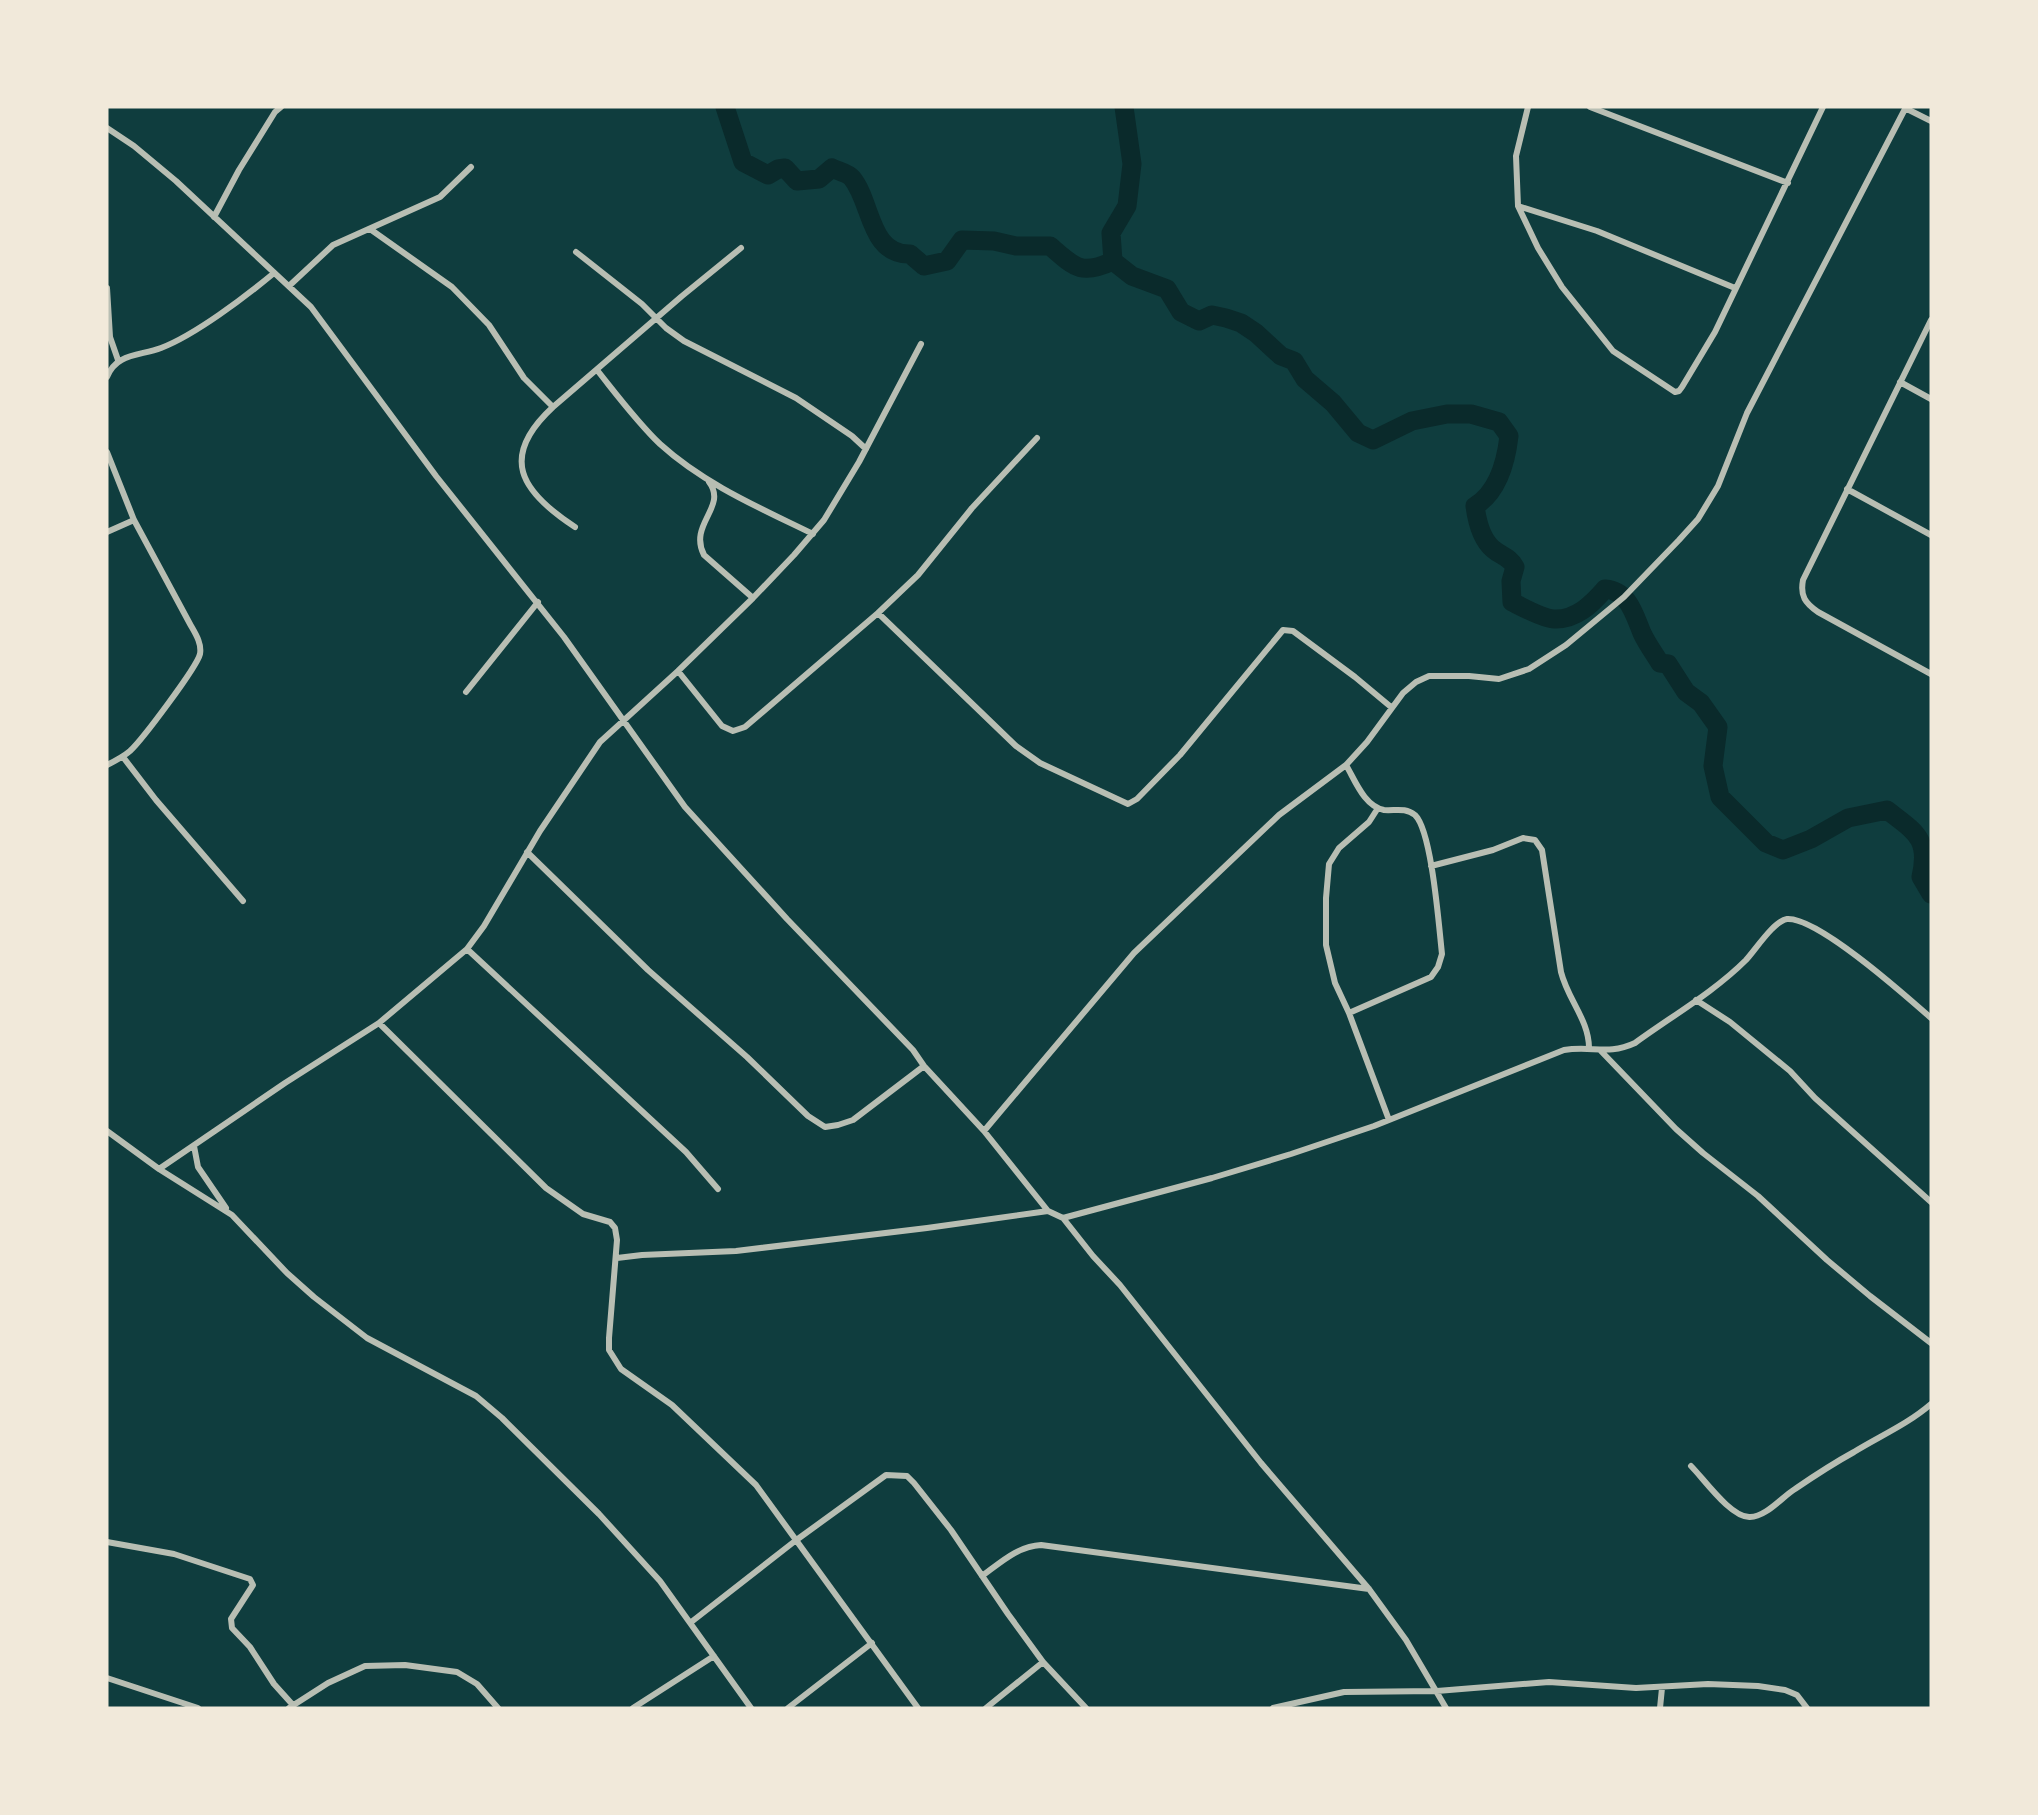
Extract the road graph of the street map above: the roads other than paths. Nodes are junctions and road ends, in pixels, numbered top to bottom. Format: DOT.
graph roads {
  1 [pos="281,107"];
  2 [pos="1528,107"];
  3 [pos="1590,107"];
  4 [pos="1823,107"];
  5 [pos="1905,107"];
  6 [pos="1931,121"];
  7 [pos="107,128"];
  8 [pos="471,167"];
  9 [pos="1788,183"];
  10 [pos="1518,206"];
  11 [pos="214,217"];
  12 [pos="370,229"];
  13 [pos="741,248"];
  14 [pos="576,251"];
  15 [pos="274,273"];
  16 [pos="289,286"];
  17 [pos="107,288"];
  18 [pos="1735,288"];
  19 [pos="656,318"];
  20 [pos="1931,320"];
  21 [pos="921,344"];
  22 [pos="110,351"];
  23 [pos="118,360"];
  24 [pos="597,370"];
  25 [pos="107,377"];
  26 [pos="1900,382"];
  27 [pos="1931,399"];
  28 [pos="553,407"];
  29 [pos="1037,438"];
  30 [pos="866,449"];
  31 [pos="107,452"];
  32 [pos="705,477"];
  33 [pos="1847,489"];
  34 [pos="134,520"];
  35 [pos="575,527"];
  36 [pos="107,532"];
  37 [pos="813,534"];
  38 [pos="1931,535"];
  39 [pos="753,598"];
  40 [pos="538,602"];
  41 [pos="878,613"];
  42 [pos="678,671"];
  43 [pos="1931,674"];
  44 [pos="466,692"];
  45 [pos="1391,708"];
  46 [pos="624,722"];
  47 [pos="123,757"];
  48 [pos="107,765"];
  49 [pos="1346,765"];
  50 [pos="1378,808"];
  51 [pos="527,852"];
  52 [pos="1431,866"];
  53 [pos="243,901"];
  54 [pos="467,949"];
  55 [pos="1696,1000"];
  56 [pos="1349,1013"];
  57 [pos="1931,1018"];
  58 [pos="379,1023"];
  59 [pos="1589,1048"];
  60 [pos="1600,1050"];
  61 [pos="924,1066"];
  62 [pos="1389,1120"];
  63 [pos="107,1131"];
  64 [pos="984,1131"];
  65 [pos="194,1146"];
  66 [pos="159,1169"];
  67 [pos="718,1189"];
  68 [pos="1931,1202"];
  69 [pos="1048,1211"];
  70 [pos="232,1214"];
  71 [pos="1063,1218"];
  72 [pos="617,1258"];
  73 [pos="1931,1343"];
  74 [pos="1931,1404"];
  75 [pos="1691,1466"];
  76 [pos="795,1541"];
  77 [pos="107,1542"];
  78 [pos="982,1576"];
  79 [pos="1369,1589"];
  80 [pos="690,1623"];
  81 [pos="872,1643"];
  82 [pos="714,1656"];
  83 [pos="1043,1662"];
  84 [pos="107,1678"];
  85 [pos="1662,1688"];
  86 [pos="1437,1691"];
  87 [pos="291,1706"];
  88 [pos="198,1708"];
  89 [pos="498,1708"];
  90 [pos="633,1708"];
  91 [pos="751,1708"];
  92 [pos="788,1708"];
  93 [pos="918,1708"];
  94 [pos="986,1708"];
  95 [pos="1086,1708"];
  96 [pos="1273,1708"];
  97 [pos="1446,1708"];
  98 [pos="1660,1708"];
  99 [pos="1807,1708"];
  1 -- 11 [label="street"];
  2 -- 10 [label="street"];
  3 -- 9 [label="street"];
  4 -- 9 [label="street"];
  5 -- 6 [label="street"];
  5 -- 45 [label="street"];
  7 -- 11 [label="street"];
  8 -- 12 [label="street"];
  9 -- 18 [label="street"];
  10 -- 18 [label="street"];
  10 -- 18 [label="street"];
  11 -- 15 [label="street"];
  12 -- 16 [label="street"];
  12 -- 28 [label="street"];
  13 -- 19 [label="street"];
  14 -- 19 [label="street"];
  15 -- 16 [label="street"];
  15 -- 23 [label="street"];
  16 -- 40 [label="street"];
  17 -- 22 [label="street"];
  19 -- 24 [label="street"];
  19 -- 30 [label="street"];
  20 -- 26 [label="street"];
  21 -- 30 [label="street"];
  22 -- 23 [label="street"];
  23 -- 25 [label="street"];
  24 -- 28 [label="street"];
  24 -- 32 [label="street"];
  26 -- 27 [label="street"];
  26 -- 33 [label="street"];
  28 -- 35 [label="street"];
  29 -- 41 [label="street"];
  30 -- 37 [label="street"];
  31 -- 34 [label="street"];
  32 -- 37 [label="street"];
  32 -- 39 [label="street"];
  33 -- 38 [label="street"];
  33 -- 43 [label="street"];
  34 -- 36 [label="street"];
  34 -- 47 [label="street"];
  37 -- 39 [label="street"];
  39 -- 42 [label="street"];
  40 -- 44 [label="street"];
  40 -- 46 [label="street"];
  41 -- 42 [label="street"];
  41 -- 45 [label="street"];
  42 -- 46 [label="street"];
  45 -- 49 [label="street"];
  46 -- 51 [label="street"];
  46 -- 61 [label="street"];
  47 -- 48 [label="street"];
  47 -- 53 [label="street"];
  49 -- 50 [label="street"];
  49 -- 64 [label="street"];
  50 -- 52 [label="street"];
  50 -- 56 [label="street"];
  51 -- 54 [label="street"];
  51 -- 61 [label="street"];
  52 -- 56 [label="street"];
  52 -- 59 [label="street"];
  54 -- 58 [label="street"];
  54 -- 67 [label="street"];
  55 -- 57 [label="street"];
  55 -- 60 [label="street"];
  55 -- 68 [label="street"];
  56 -- 62 [label="street"];
  58 -- 65 [label="street"];
  58 -- 72 [label="street"];
  59 -- 60 [label="street"];
  59 -- 62 [label="street"];
  60 -- 73 [label="street"];
  61 -- 64 [label="street"];
  62 -- 71 [label="street"];
  63 -- 66 [label="street"];
  64 -- 69 [label="street"];
  65 -- 66 [label="street"];
  65 -- 70 [label="street"];
  66 -- 70 [label="street"];
  69 -- 71 [label="street"];
  69 -- 72 [label="street"];
  70 -- 80 [label="street"];
  71 -- 79 [label="street"];
  72 -- 76 [label="street"];
  74 -- 75 [label="street"];
  76 -- 78 [label="street"];
  76 -- 80 [label="street"];
  76 -- 81 [label="street"];
  77 -- 87 [label="street"];
  78 -- 79 [label="street"];
  78 -- 83 [label="street"];
  79 -- 86 [label="street"];
  80 -- 82 [label="street"];
  81 -- 92 [label="street"];
  81 -- 93 [label="street"];
  82 -- 90 [label="street"];
  82 -- 91 [label="street"];
  83 -- 94 [label="street"];
  83 -- 95 [label="street"];
  84 -- 88 [label="street"];
  85 -- 86 [label="street"];
  85 -- 98 [label="street"];
  85 -- 99 [label="street"];
  86 -- 96 [label="street"];
  86 -- 97 [label="street"];
  87 -- 89 [label="street"];
}
